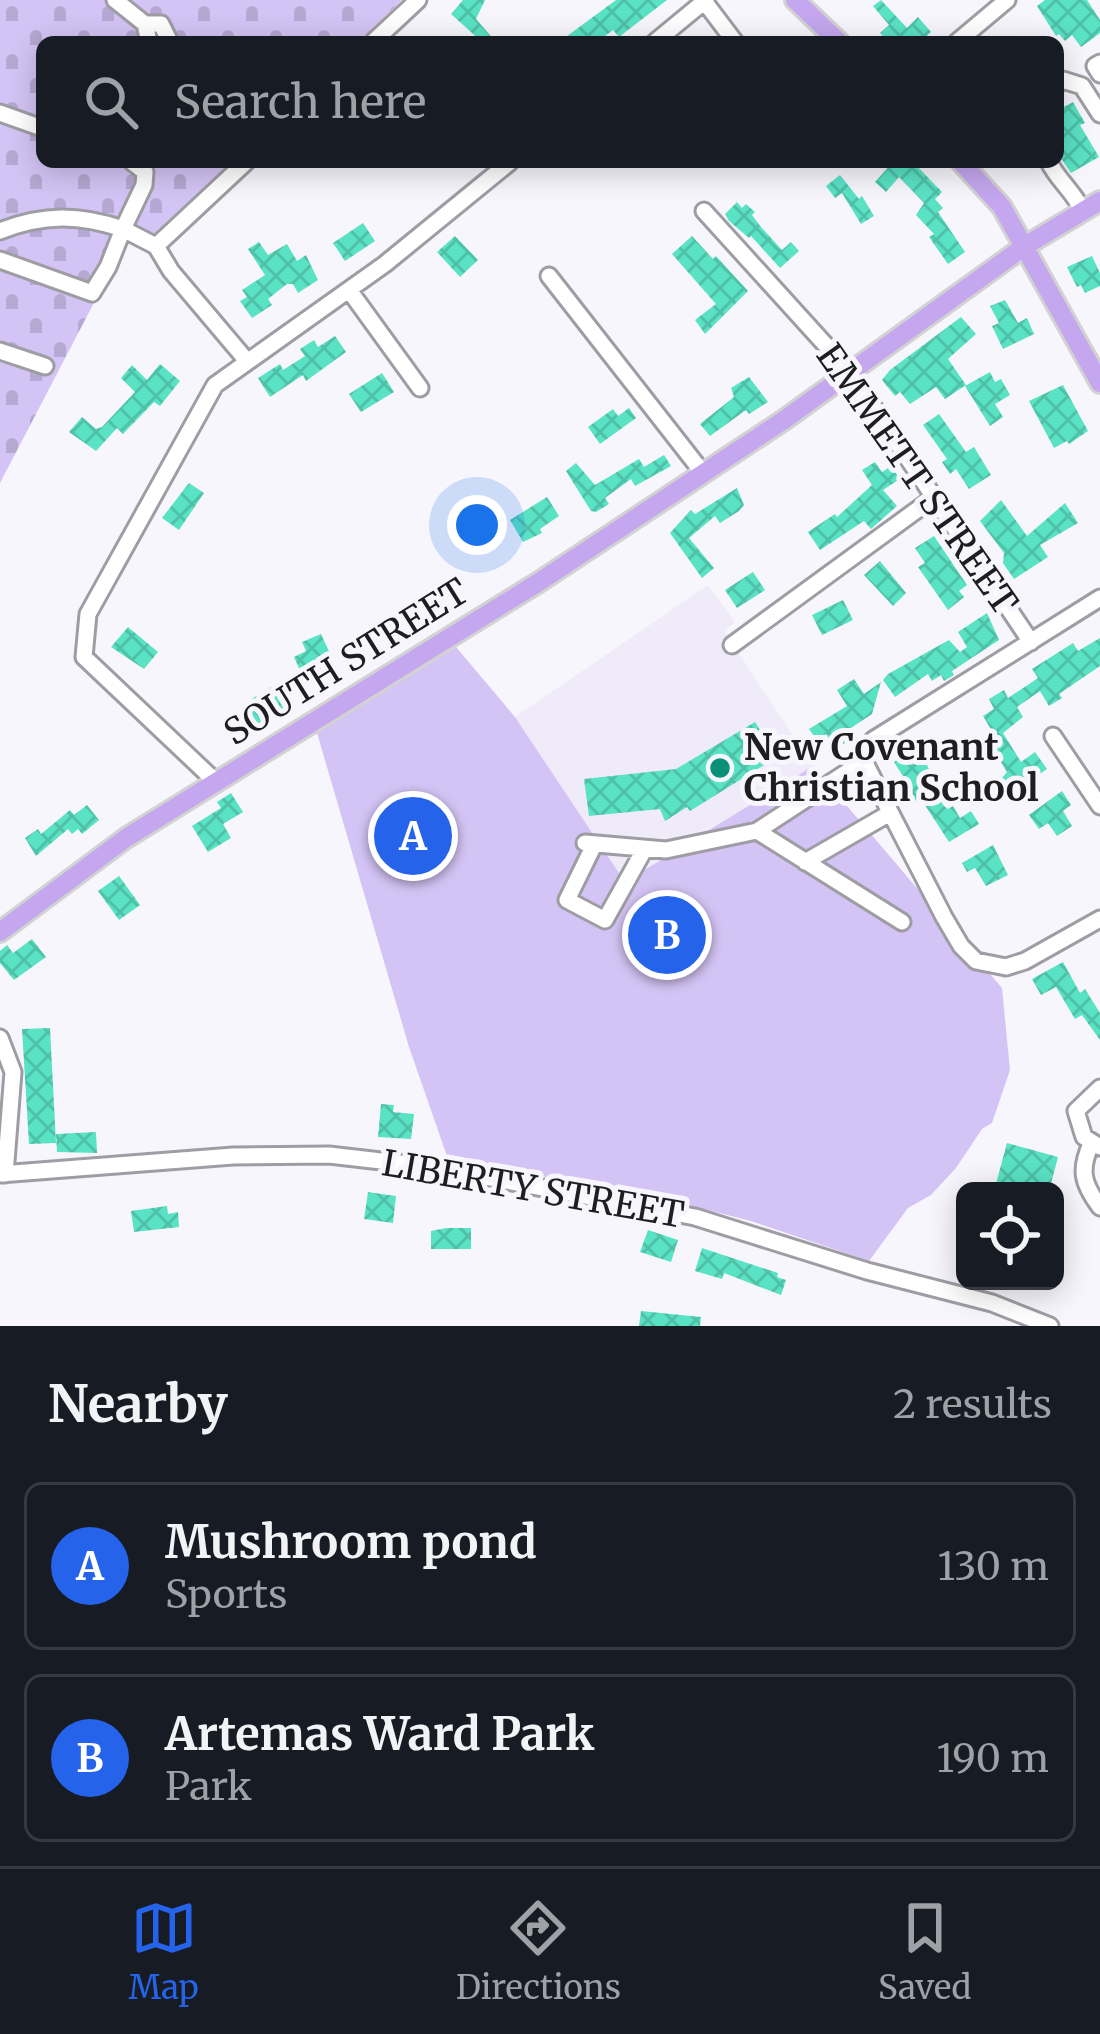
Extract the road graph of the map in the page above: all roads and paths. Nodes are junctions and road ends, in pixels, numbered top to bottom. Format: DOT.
graph roads {
  1 [pos="115,0"];
  2 [pos="418,0"];
  3 [pos="795,0"];
  4 [pos="1007,0"];
  5 [pos="705,1"];
  6 [pos="145,24"];
  7 [pos="148,36"];
  8 [pos="167,36"];
  9 [pos="379,36"];
  10 [pos="662,36"];
  11 [pos="731,36"];
  12 [pos="833,36"];
  13 [pos="964,36"];
  14 [pos="1100,63"];
  15 [pos="1100,74"];
  16 [pos="1064,80"];
  17 [pos="0,113"];
  18 [pos="1100,114"];
  19 [pos="36,126"];
  20 [pos="140,168"];
  21 [pos="240,168"];
  22 [pos="502,168"];
  23 [pos="974,168"];
  24 [pos="1052,168"];
  25 [pos="1092,206"];
  26 [pos="704,211"];
  27 [pos="123,229"];
  28 [pos="0,231"];
  29 [pos="156,246"];
  30 [pos="1025,246"];
  31 [pos="0,260"];
  32 [pos="548,276"];
  33 [pos="349,290"];
  34 [pos="0,351"];
  35 [pos="248,361"];
  36 [pos="45,366"];
  37 [pos="850,372"];
  38 [pos="1100,383"];
  39 [pos="419,388"];
  40 [pos="703,473"];
  41 [pos="935,496"];
  42 [pos="1100,598"];
  43 [pos="1031,642"];
  44 [pos="733,645"];
  45 [pos="1053,736"];
  46 [pos="864,761"];
  47 [pos="215,782"];
  48 [pos="1100,806"];
  49 [pos="890,814"];
  50 [pos="757,831"];
  51 [pos="644,850"];
  52 [pos="806,862"];
  53 [pos="1100,920"];
  54 [pos="902,922"];
  55 [pos="0,932"];
  56 [pos="0,1038"];
  57 [pos="1100,1088"];
  58 [pos="1096,1144"];
  59 [pos="2,1174"];
  60 [pos="1100,1207"];
  61 [pos="1050,1326"];
  1 -- 6 [label="street"];
  2 -- 9 [label="street"];
  3 -- 12 [label="main road"];
  4 -- 13 [label="street"];
  5 -- 10 [label="street"];
  5 -- 11 [label="street"];
  6 -- 7 [label="street"];
  6 -- 8 [label="street"];
  14 -- 15 [label="street"];
  16 -- 18 [label="street"];
  17 -- 19 [label="street"];
  20 -- 27 [label="street"];
  21 -- 29 [label="street"];
  22 -- 33 [label="street"];
  23 -- 30 [label="main road"];
  24 -- 25 [label="street"];
  25 -- 30 [label="main road, SOUTH STREET"];
  26 -- 37 [label="street, EMMETT STREET"];
  27 -- 28 [label="street"];
  27 -- 29 [label="street"];
  27 -- 31 [label="street"];
  29 -- 35 [label="street"];
  30 -- 37 [label="main road, SOUTH STREET"];
  30 -- 38 [label="main road"];
  32 -- 40 [label="street"];
  33 -- 35 [label="street"];
  33 -- 39 [label="street"];
  34 -- 36 [label="street"];
  35 -- 47 [label="street"];
  37 -- 40 [label="main road, SOUTH STREET"];
  37 -- 41 [label="street, EMMETT STREET"];
  40 -- 47 [label="main road, SOUTH STREET"];
  41 -- 43 [label="street, EMMETT STREET"];
  41 -- 44 [label="street"];
  42 -- 43 [label="street"];
  43 -- 46 [label="street"];
  45 -- 48 [label="street"];
  46 -- 49 [label="street"];
  46 -- 50 [label="street"];
  47 -- 55 [label="main road, SOUTH STREET"];
  49 -- 52 [label="street"];
  49 -- 53 [label="street"];
  50 -- 51 [label="street"];
  50 -- 52 [label="street"];
  51 -- 51 [label="street"];
  52 -- 54 [label="street"];
  56 -- 59 [label="street"];
  57 -- 58 [label="street"];
  58 -- 60 [label="street"];
  59 -- 61 [label="street, LIBERTY STREET"];
}
